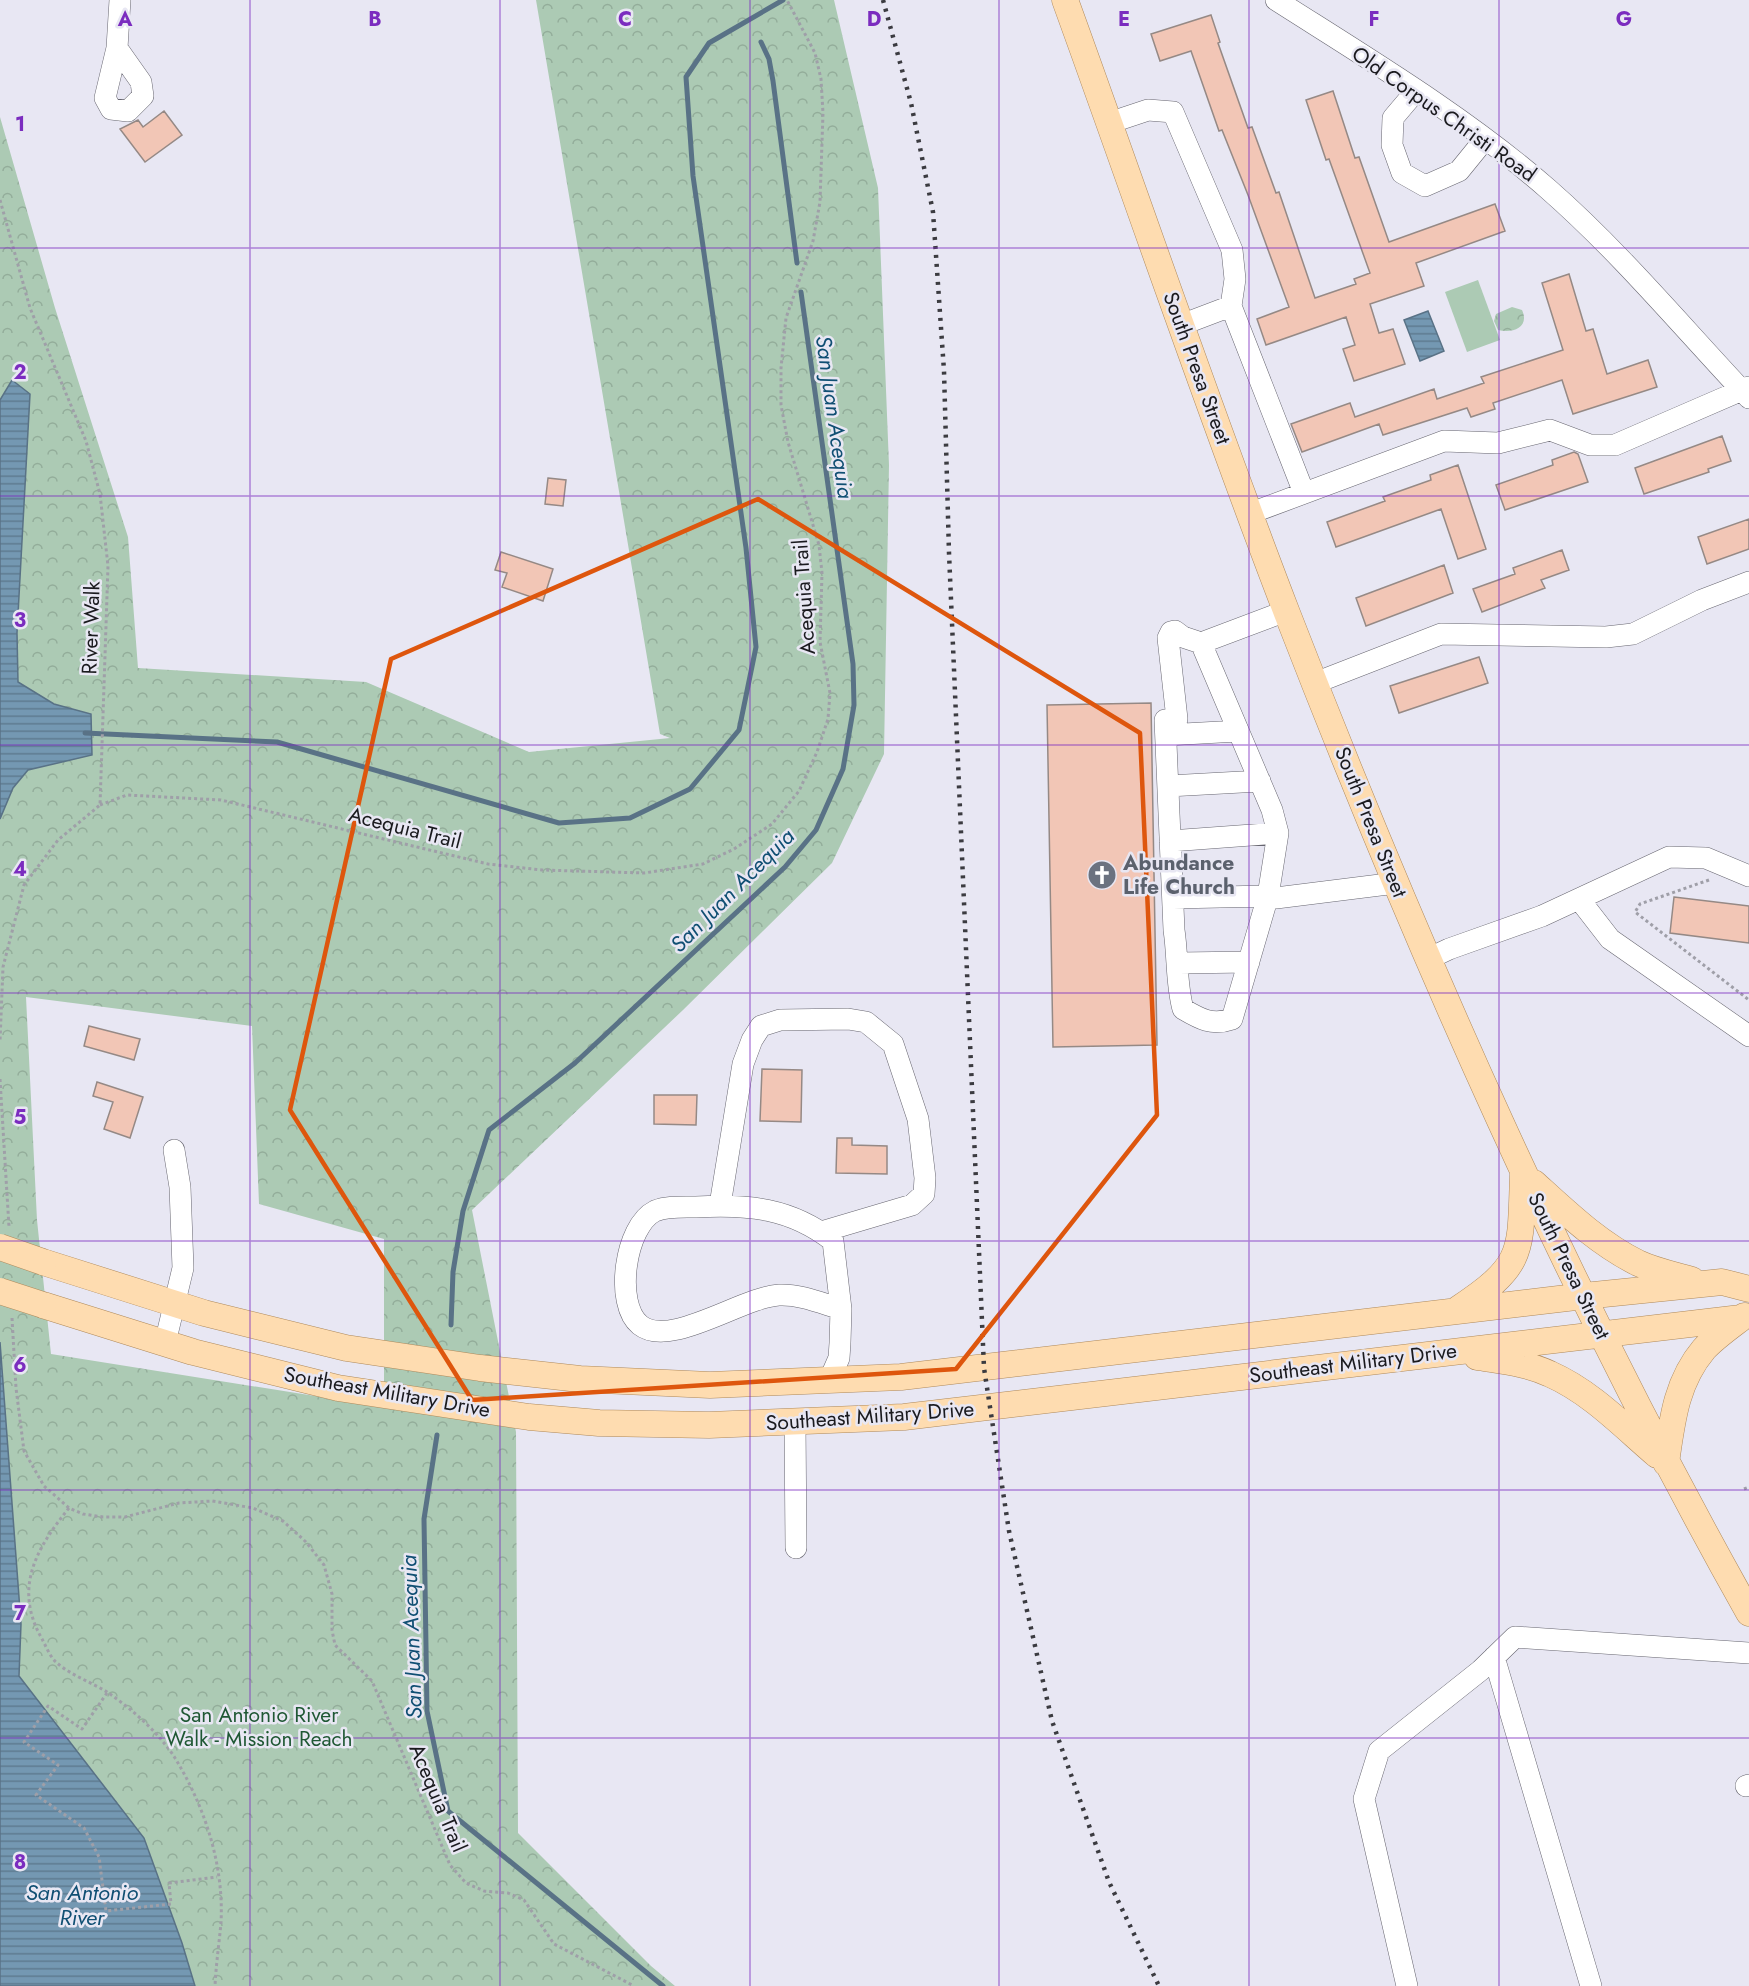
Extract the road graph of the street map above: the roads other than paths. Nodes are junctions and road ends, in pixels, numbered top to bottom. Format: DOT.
graph roads {
  1 [pos="120,0"];
  2 [pos="1065,0"];
  3 [pos="1276,0"];
  4 [pos="117,48"];
  5 [pos="1415,92"];
  6 [pos="1109,123"];
  7 [pos="1485,139"];
  8 [pos="1231,306"];
  9 [pos="1181,325"];
  10 [pos="1746,392"];
  11 [pos="1304,493"];
  12 [pos="1251,513"];
  13 [pos="1749,582"];
  14 [pos="1286,611"];
  15 [pos="1201,643"];
  16 [pos="1315,682"];
  17 [pos="1238,731"];
  18 [pos="1166,735"];
  19 [pos="1260,781"];
  20 [pos="1168,786"];
  21 [pos="1278,833"];
  22 [pos="1170,841"];
  23 [pos="1749,876"];
  24 [pos="1396,883"];
  25 [pos="1268,896"];
  26 [pos="1173,898"];
  27 [pos="1579,898"];
  28 [pos="1428,959"];
  29 [pos="1249,962"];
  30 [pos="1179,963"];
  31 [pos="1749,1036"];
  32 [pos="174,1150"];
  33 [pos="1523,1173"];
  34 [pos="720,1205"];
  35 [pos="821,1232"];
  36 [pos="0,1247"];
  37 [pos="1703,1284"];
  38 [pos="1749,1289"];
  39 [pos="0,1290"];
  40 [pos="1584,1296"];
  41 [pos="176,1305"];
  42 [pos="841,1309"];
  43 [pos="1456,1311"];
  44 [pos="1745,1315"];
  45 [pos="1602,1334"];
  46 [pos="165,1343"];
  47 [pos="1448,1352"];
  48 [pos="829,1381"];
  49 [pos="830,1420"];
  50 [pos="795,1422"];
  51 [pos="1666,1463"];
  52 [pos="796,1548"];
  53 [pos="1749,1613"];
  54 [pos="1749,1653"];
  55 [pos="1494,1657"];
  56 [pos="1407,1986"];
  57 [pos="1591,1986"];
  1 -- 4 [label="street"];
  2 -- 6 [label="main road, South Presa Street"];
  3 -- 5 [label="street, Old Corpus Christi Road"];
  5 -- 7 [label="street, Old Corpus Christi Road"];
  5 -- 7 [label="street"];
  6 -- 8 [label="street"];
  6 -- 9 [label="main road, South Presa Street"];
  7 -- 10 [label="street, Old Corpus Christi Road"];
  8 -- 9 [label="street"];
  8 -- 11 [label="street"];
  9 -- 12 [label="main road, South Presa Street"];
  10 -- 11 [label="street"];
  11 -- 12 [label="street"];
  12 -- 14 [label="main road, South Presa Street"];
  13 -- 16 [label="street"];
  14 -- 15 [label="street"];
  14 -- 16 [label="main road, South Presa Street"];
  15 -- 17 [label="street"];
  15 -- 18 [label="street"];
  16 -- 24 [label="main road, South Presa Street"];
  17 -- 18 [label="street"];
  17 -- 19 [label="street"];
  18 -- 20 [label="street"];
  19 -- 20 [label="street"];
  19 -- 21 [label="street"];
  20 -- 22 [label="street"];
  21 -- 22 [label="street"];
  21 -- 25 [label="street"];
  22 -- 26 [label="street"];
  23 -- 27 [label="street"];
  24 -- 25 [label="street"];
  24 -- 28 [label="main road, South Presa Street"];
  25 -- 26 [label="street"];
  25 -- 29 [label="street"];
  26 -- 30 [label="street"];
  27 -- 28 [label="street"];
  27 -- 31 [label="street"];
  28 -- 33 [label="main road, South Presa Street"];
  29 -- 30 [label="street"];
  29 -- 30 [label="street"];
  32 -- 41 [label="street"];
  33 -- 37 [label="main road"];
  33 -- 40 [label="main road, South Presa Street"];
  33 -- 43 [label="main road"];
  34 -- 35 [label="street"];
  34 -- 35 [label="street"];
  34 -- 42 [label="street"];
  35 -- 42 [label="street"];
  36 -- 41 [label="main road, Southeast Military Drive, bridge"];
  37 -- 38 [label="main road, Southeast Military Drive"];
  37 -- 40 [label="main road, Southeast Military Drive"];
  39 -- 46 [label="main road, Southeast Military Drive, bridge"];
  40 -- 43 [label="main road, Southeast Military Drive"];
  40 -- 45 [label="main road, South Presa Street"];
  41 -- 46 [label="street"];
  41 -- 48 [label="main road, Southeast Military Drive"];
  42 -- 48 [label="street"];
  43 -- 48 [label="main road, Southeast Military Drive"];
  44 -- 45 [label="main road, Southeast Military Drive"];
  44 -- 51 [label="main road"];
  45 -- 47 [label="main road, Southeast Military Drive"];
  45 -- 51 [label="main road, South Presa Street"];
  46 -- 50 [label="main road, Southeast Military Drive"];
  47 -- 49 [label="main road, Southeast Military Drive"];
  47 -- 51 [label="main road"];
  48 -- 49 [label="main road"];
  49 -- 50 [label="main road, Southeast Military Drive"];
  50 -- 52 [label="street"];
  51 -- 53 [label="main road, South Presa Street"];
  54 -- 55 [label="street"];
  55 -- 56 [label="street"];
  55 -- 57 [label="street"];
}
